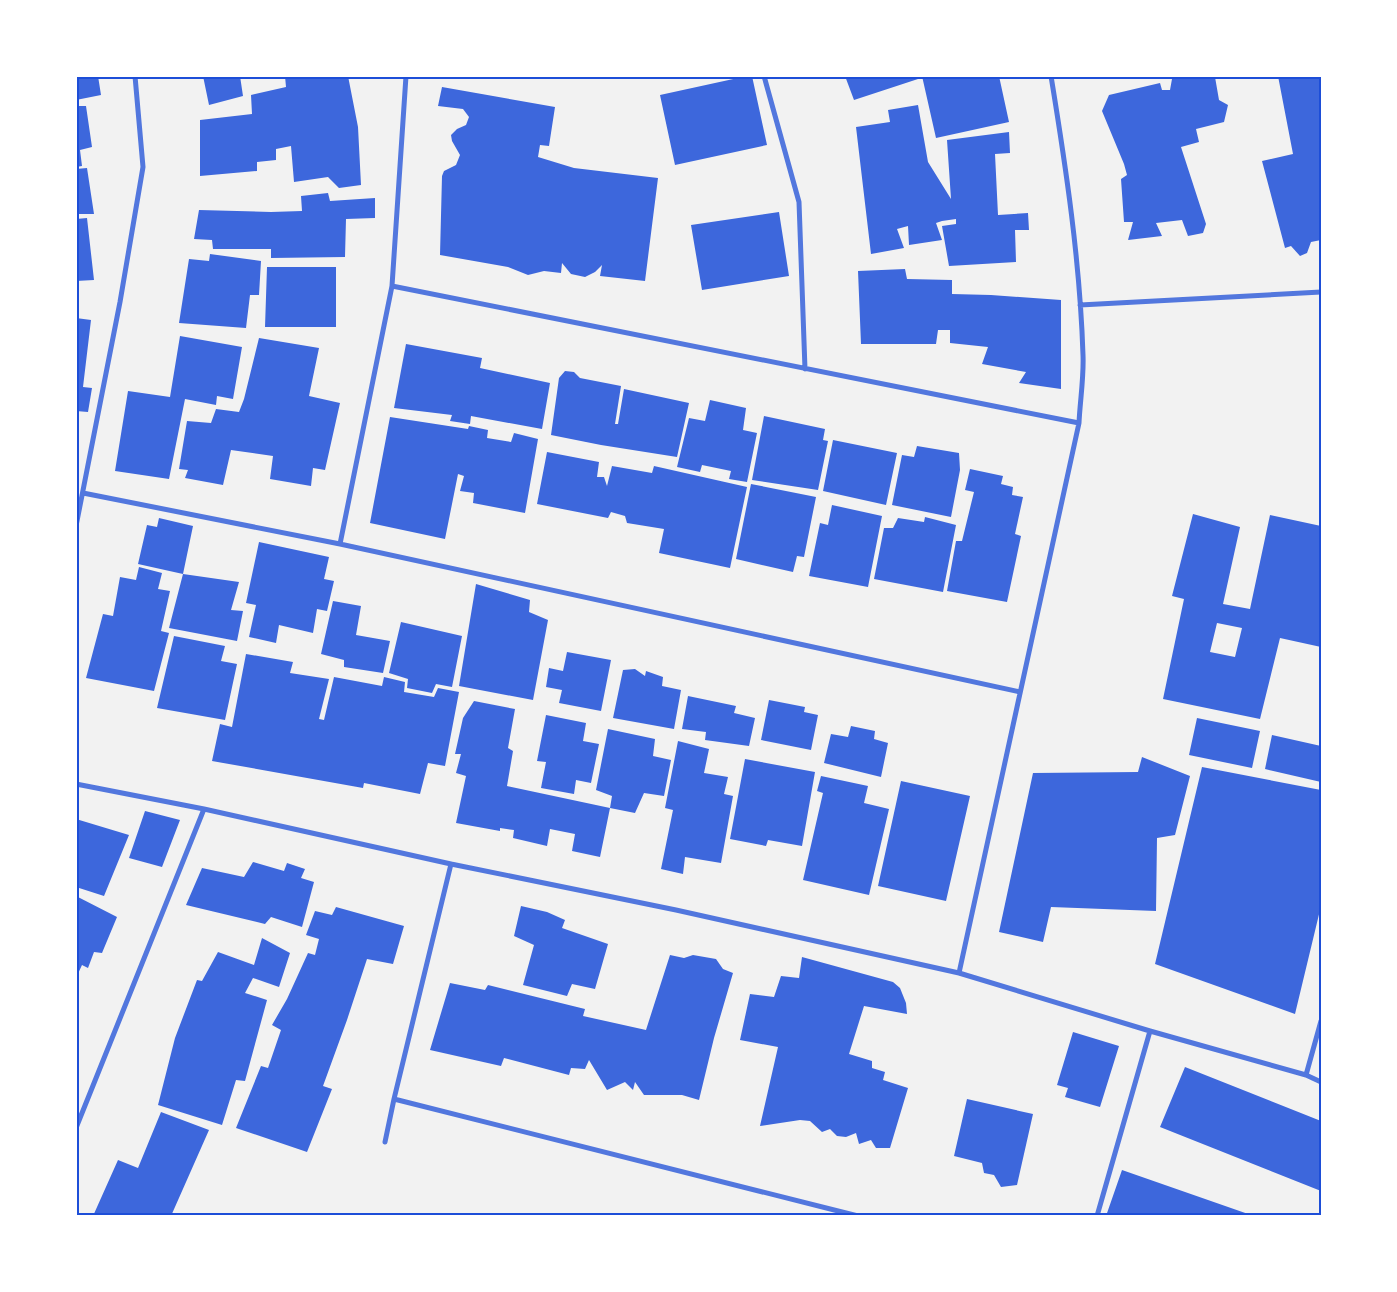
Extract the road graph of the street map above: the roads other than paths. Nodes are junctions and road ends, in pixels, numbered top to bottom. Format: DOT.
graph roads {
  1 [pos="135,76"];
  2 [pos="406,76"];
  3 [pos="764,76"];
  4 [pos="1051,76"];
  5 [pos="392,286"];
  6 [pos="1321,292"];
  7 [pos="1080,305"];
  8 [pos="805,369"];
  9 [pos="1079,423"];
  10 [pos="83,493"];
  11 [pos="76,526"];
  12 [pos="340,544"];
  13 [pos="1020,692"];
  14 [pos="76,784"];
  15 [pos="204,809"];
  16 [pos="451,864"];
  17 [pos="959,973"];
  18 [pos="1321,1021"];
  19 [pos="1150,1031"];
  20 [pos="1306,1075"];
  21 [pos="1321,1082"];
  22 [pos="394,1099"];
  23 [pos="76,1128"];
  24 [pos="385,1142"];
  25 [pos="858,1216"];
  26 [pos="1097,1216"];
  1 -- 10 [label="street"];
  2 -- 5 [label="street"];
  3 -- 8 [label="street"];
  4 -- 7 [label="street"];
  5 -- 8 [label="street"];
  5 -- 12 [label="street"];
  6 -- 7 [label="street"];
  7 -- 9 [label="street"];
  8 -- 9 [label="street"];
  9 -- 13 [label="street"];
  10 -- 11 [label="street"];
  10 -- 12 [label="street"];
  12 -- 13 [label="street"];
  13 -- 17 [label="street"];
  14 -- 15 [label="street"];
  15 -- 16 [label="street"];
  15 -- 23 [label="street"];
  16 -- 17 [label="street"];
  16 -- 22 [label="street"];
  17 -- 19 [label="street"];
  18 -- 20 [label="street"];
  19 -- 20 [label="street"];
  19 -- 26 [label="street"];
  20 -- 21 [label="street"];
  22 -- 24 [label="street"];
  22 -- 25 [label="street"];
}
